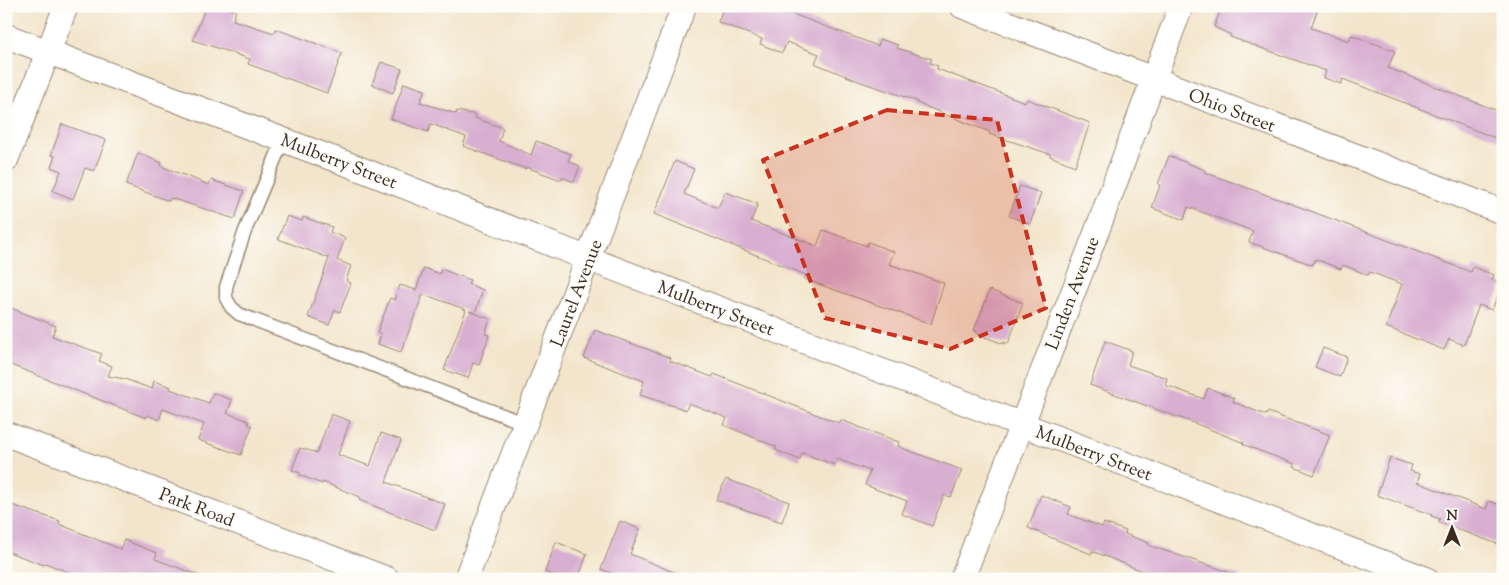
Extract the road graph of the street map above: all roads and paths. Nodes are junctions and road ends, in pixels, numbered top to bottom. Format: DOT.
graph roads {
  1 [pos="66,6"];
  2 [pos="684,6"];
  3 [pos="962,6"];
  4 [pos="1181,6"];
  5 [pos="6,36"];
  6 [pos="48,52"];
  7 [pos="1153,80"];
  8 [pos="283,140"];
  9 [pos="6,160"];
  10 [pos="1503,212"];
  11 [pos="589,259"];
  12 [pos="526,424"];
  13 [pos="1020,425"];
  14 [pos="6,434"];
  15 [pos="388,579"];
  16 [pos="466,579"];
  17 [pos="962,579"];
  18 [pos="1426,579"];
  1 -- 6 [label="street"];
  2 -- 11 [label="street, Laurel Avenue"];
  3 -- 7 [label="street, Ohio Street"];
  4 -- 7 [label="street, Linden Avenue"];
  5 -- 6 [label="street, Mulberry Street"];
  6 -- 8 [label="street, Mulberry Street"];
  6 -- 9 [label="street"];
  7 -- 10 [label="street, Ohio Street"];
  7 -- 13 [label="street, Linden Avenue"];
  8 -- 11 [label="street, Mulberry Street"];
  8 -- 12 [label="lane"];
  11 -- 12 [label="street, Laurel Avenue"];
  11 -- 13 [label="street, Mulberry Street"];
  12 -- 16 [label="street, Laurel Avenue"];
  13 -- 17 [label="street, Linden Avenue"];
  13 -- 18 [label="street, Mulberry Street"];
  14 -- 15 [label="street, Park Road"];
}
